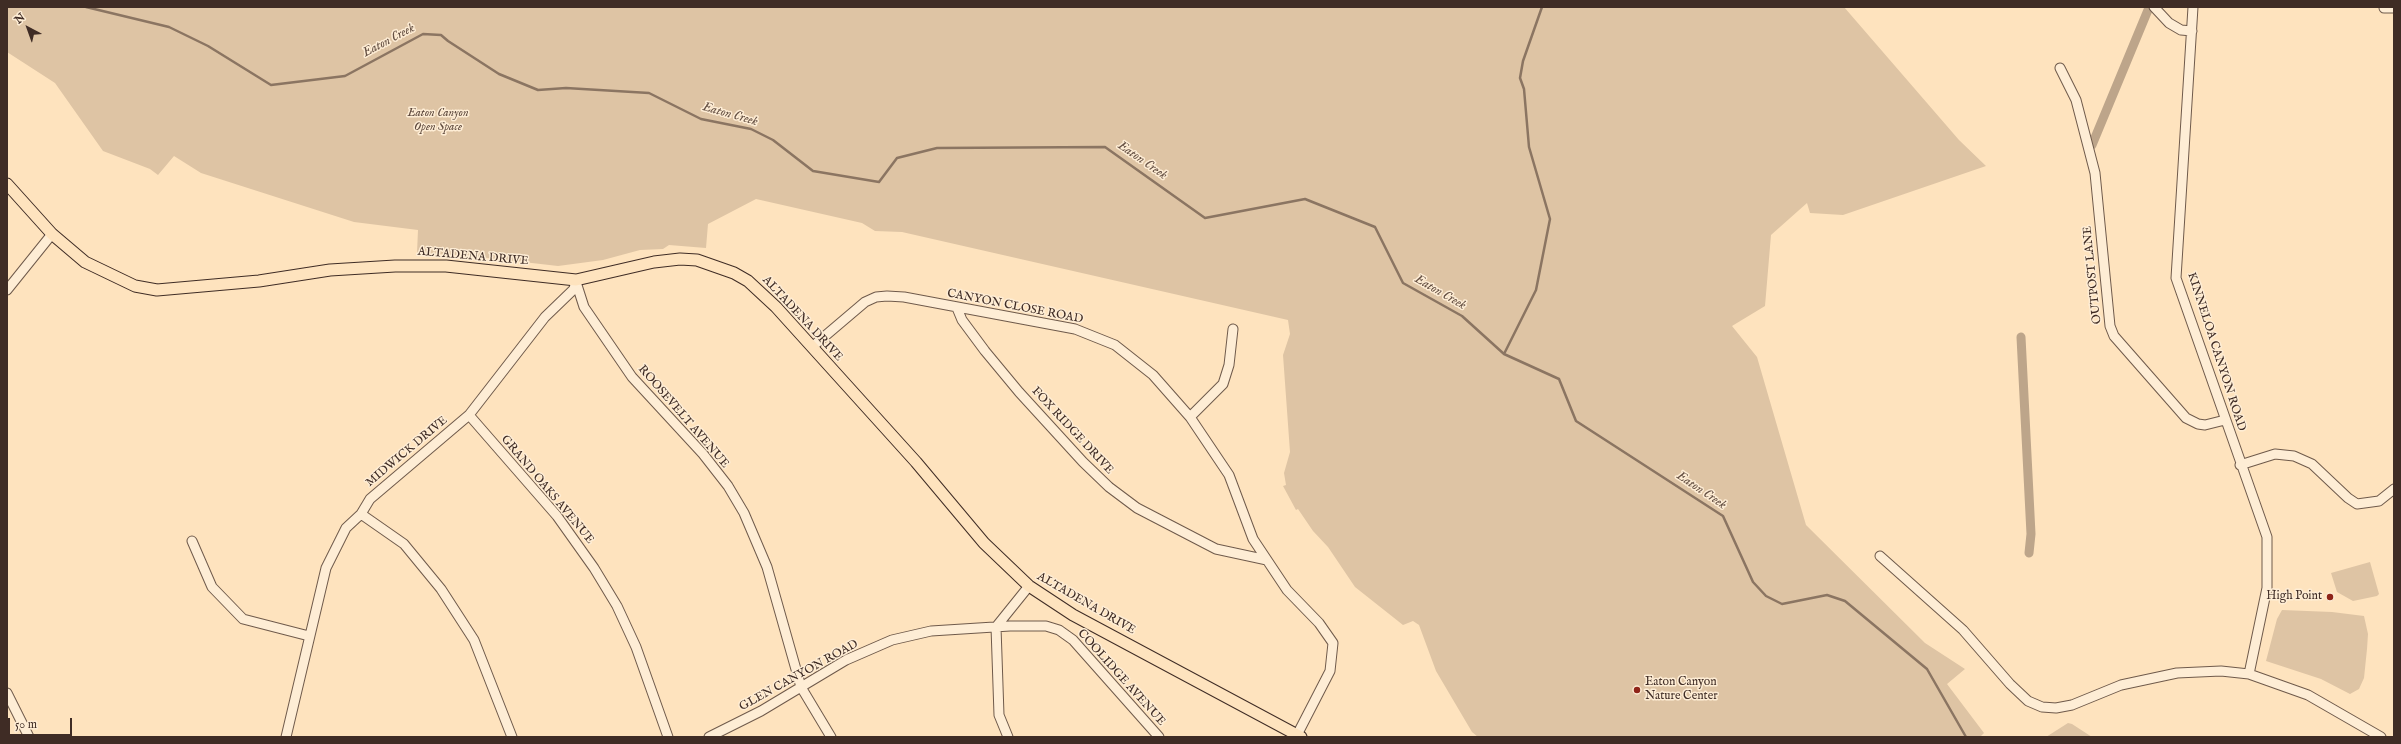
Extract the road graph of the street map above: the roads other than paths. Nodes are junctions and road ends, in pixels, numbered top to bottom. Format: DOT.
graph roads {
  1 [pos="2154,7"];
  2 [pos="2193,7"];
  3 [pos="2384,8"];
  4 [pos="2394,8"];
  5 [pos="2192,31"];
  6 [pos="2060,68"];
  7 [pos="7,184"];
  8 [pos="52,234"];
  9 [pos="576,280"];
  10 [pos="7,290"];
  11 [pos="957,308"];
  12 [pos="1233,329"];
  13 [pos="812,347"];
  14 [pos="469,415"];
  15 [pos="1190,417"];
  16 [pos="2225,420"];
  17 [pos="2240,465"];
  18 [pos="2394,488"];
  19 [pos="361,514"];
  20 [pos="192,541"];
  21 [pos="1880,556"];
  22 [pos="1267,560"];
  23 [pos="1029,586"];
  24 [pos="996,627"];
  25 [pos="309,636"];
  26 [pos="2249,674"];
  27 [pos="800,687"];
  28 [pos="7,693"];
  29 [pos="1299,736"];
  30 [pos="29,737"];
  31 [pos="286,737"];
  32 [pos="512,737"];
  33 [pos="668,737"];
  34 [pos="710,737"];
  35 [pos="831,737"];
  36 [pos="1008,737"];
  37 [pos="1159,737"];
  38 [pos="2381,737"];
  1 -- 5 [label="street"];
  2 -- 5 [label="street, KINNELOA CANYON ROAD"];
  3 -- 4 [label="street"];
  5 -- 16 [label="street, KINNELOA CANYON ROAD"];
  6 -- 16 [label="street, OUTPOST LANE"];
  7 -- 8 [label="main road, ALTADENA DRIVE"];
  8 -- 9 [label="main road, ALTADENA DRIVE"];
  8 -- 10 [label="street"];
  9 -- 13 [label="main road, ALTADENA DRIVE"];
  9 -- 14 [label="street, MIDWICK DRIVE"];
  9 -- 27 [label="street, ROOSEVELT AVENUE"];
  11 -- 13 [label="street, CANYON CLOSE ROAD"];
  11 -- 15 [label="street, CANYON CLOSE ROAD"];
  11 -- 22 [label="street, FOX RIDGE DRIVE"];
  12 -- 15 [label="street"];
  13 -- 23 [label="main road, ALTADENA DRIVE"];
  14 -- 19 [label="street, MIDWICK DRIVE"];
  14 -- 33 [label="street, GRAND OAKS AVENUE"];
  15 -- 22 [label="street, CANYON CLOSE ROAD"];
  16 -- 17 [label="street, KINNELOA CANYON ROAD"];
  17 -- 18 [label="street"];
  17 -- 26 [label="street, KINNELOA CANYON ROAD"];
  19 -- 25 [label="street, MIDWICK DRIVE"];
  19 -- 32 [label="street"];
  20 -- 25 [label="street"];
  21 -- 26 [label="street"];
  22 -- 29 [label="street, CANYON CLOSE ROAD"];
  23 -- 24 [label="street"];
  23 -- 29 [label="main road, ALTADENA DRIVE"];
  24 -- 27 [label="street, GLEN CANYON ROAD"];
  24 -- 36 [label="street"];
  24 -- 37 [label="street, COOLIDGE AVENUE"];
  25 -- 31 [label="street, MIDWICK DRIVE"];
  26 -- 38 [label="street"];
  27 -- 34 [label="street, GLEN CANYON ROAD"];
  27 -- 35 [label="street, ROOSEVELT AVENUE"];
  28 -- 30 [label="street"];
}
